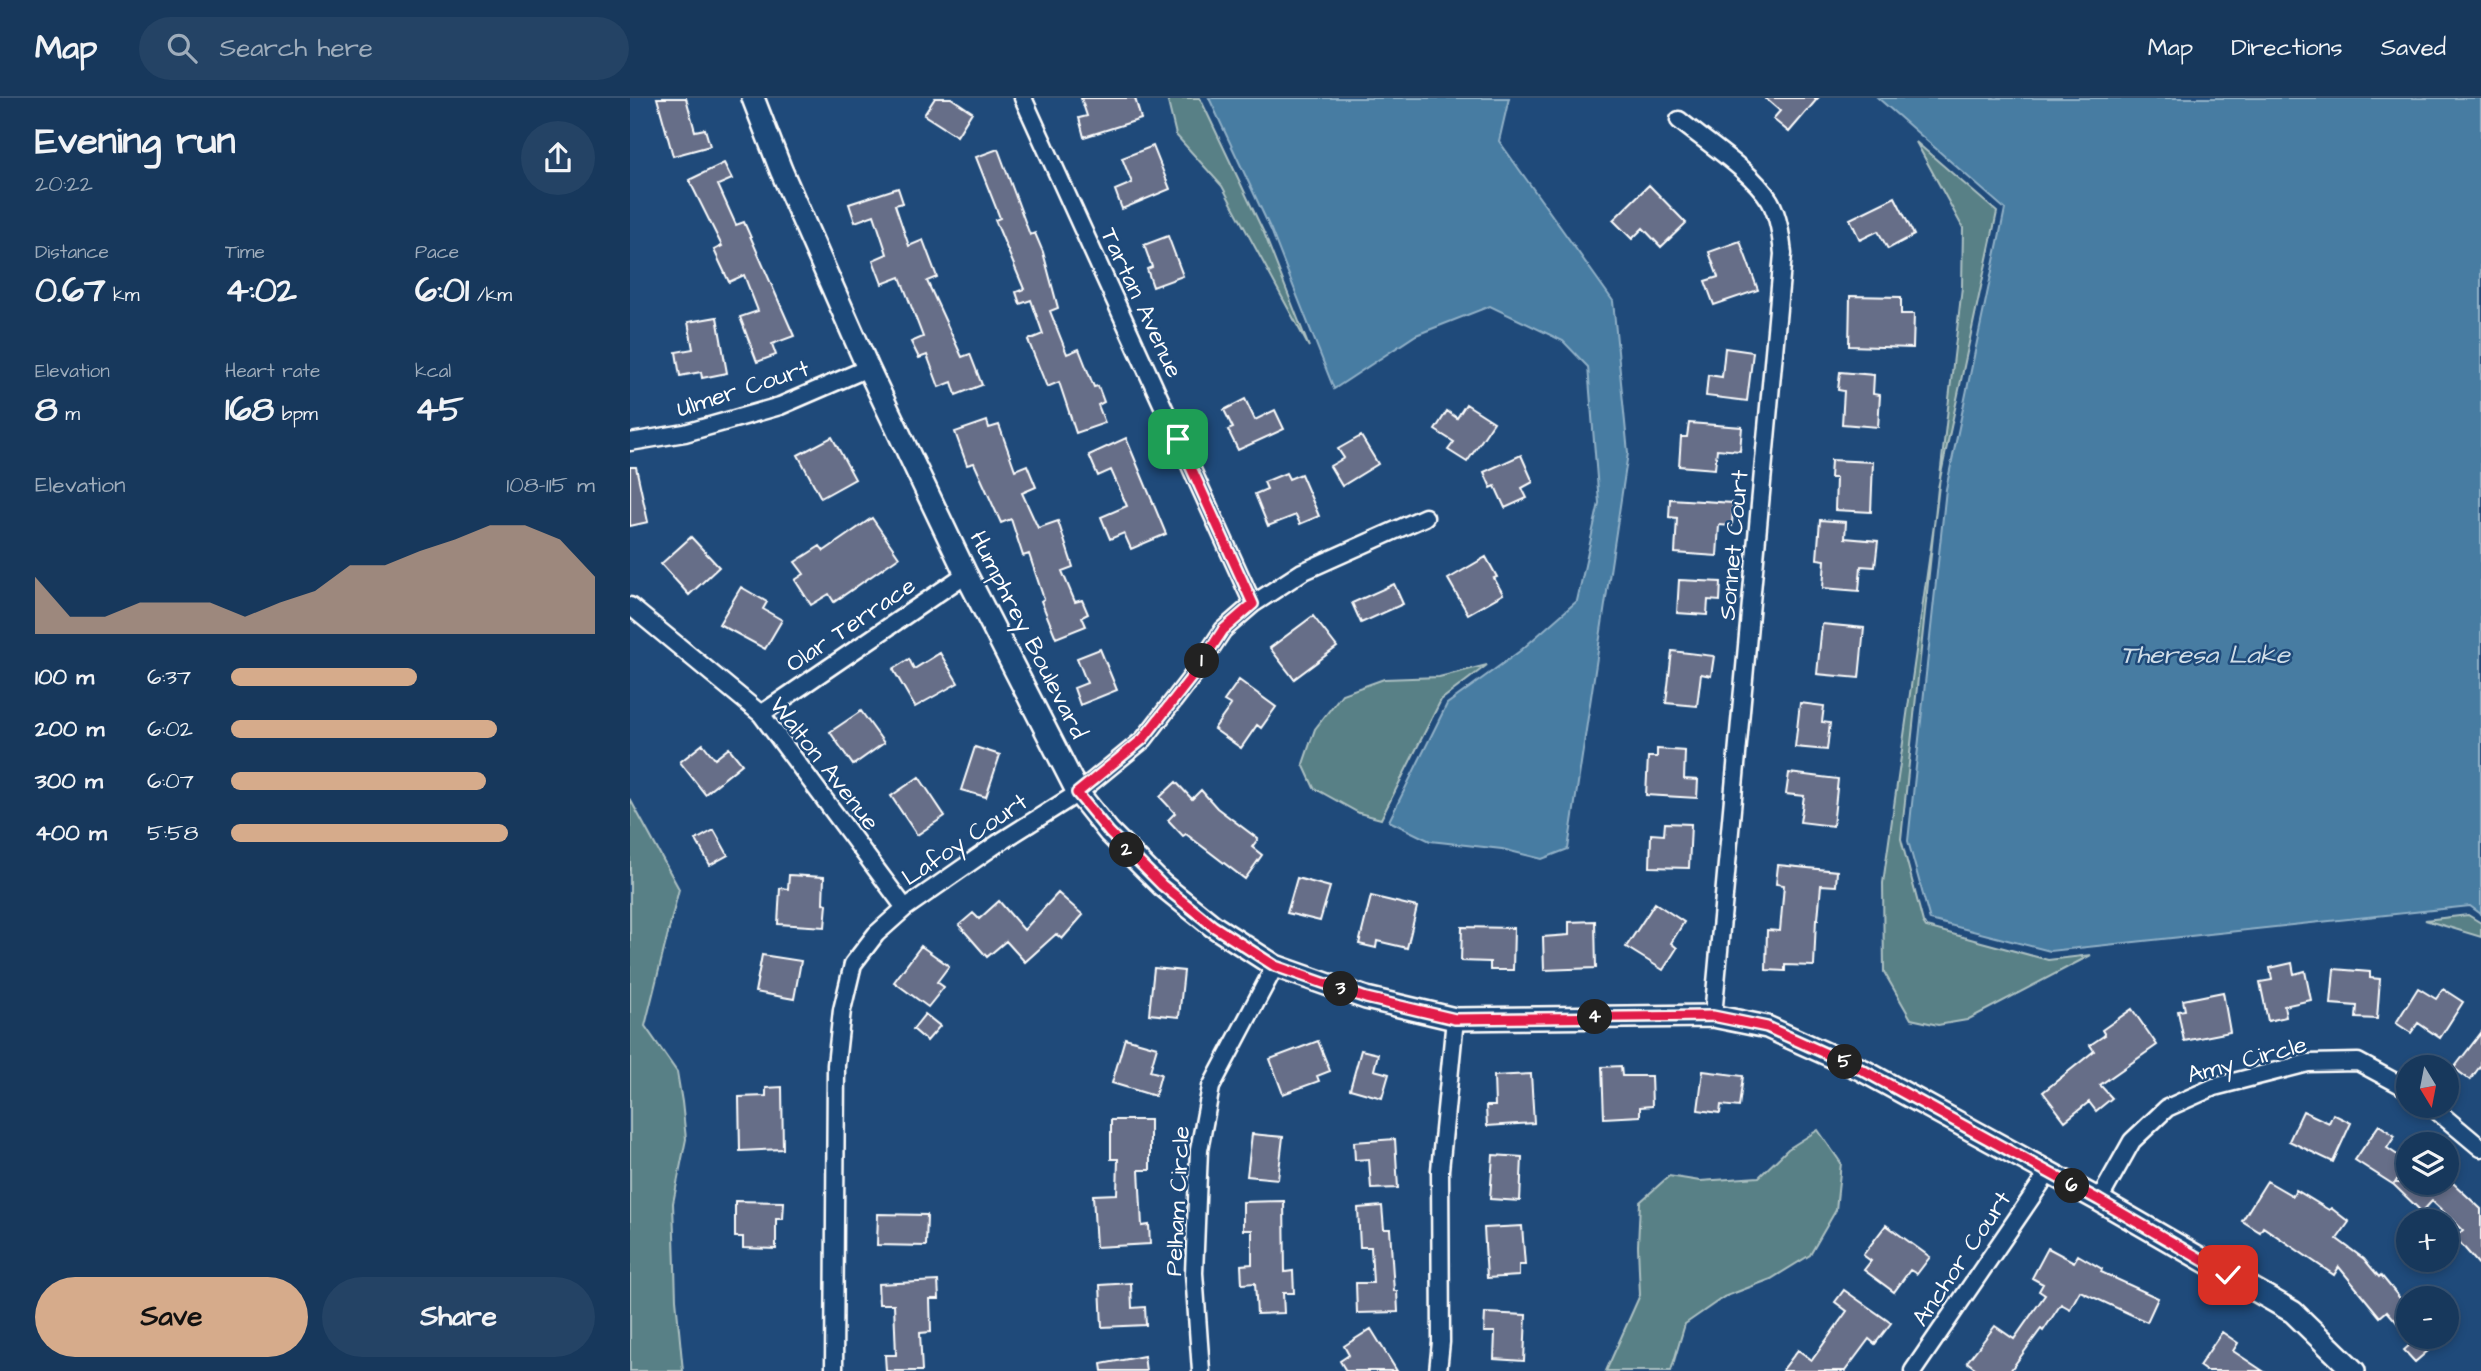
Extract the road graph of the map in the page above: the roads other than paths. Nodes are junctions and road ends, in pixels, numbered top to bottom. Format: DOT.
graph roads {
  1 [pos="1023,98"];
  2 [pos="759,100"];
  3 [pos="1679,120"];
  4 [pos="868,368"];
  5 [pos="630,442"];
  6 [pos="1425,517"];
  7 [pos="966,574"];
  8 [pos="1253,604"];
  9 [pos="630,606"];
  10 [pos="761,714"];
  11 [pos="1077,793"];
  12 [pos="905,908"];
  13 [pos="1275,966"];
  14 [pos="1713,1016"];
  15 [pos="1455,1019"];
  16 [pos="2396,1083"];
  17 [pos="2445,1118"];
  18 [pos="2481,1148"];
  19 [pos="2048,1172"];
  20 [pos="2099,1200"];
  21 [pos="834,1371"];
  22 [pos="1202,1371"];
  23 [pos="1438,1371"];
  24 [pos="1913,1371"];
  25 [pos="2354,1371"];
  1 -- 8 [label="street, Tartan Avenue"];
  2 -- 4 [label="street, Humphrey Boulevard"];
  3 -- 14 [label="street, Sonnet Court"];
  4 -- 5 [label="street, Ulmer Court"];
  4 -- 7 [label="street, Humphrey Boulevard"];
  6 -- 8 [label="street, Lafoy Court"];
  7 -- 10 [label="street, Olar Terrace"];
  7 -- 11 [label="street, Humphrey Boulevard"];
  8 -- 11 [label="street, Lafoy Court"];
  9 -- 10 [label="street, Walton Avenue"];
  10 -- 12 [label="street, Walton Avenue"];
  11 -- 12 [label="street, Lafoy Court"];
  11 -- 13 [label="street, Humphrey Boulevard"];
  12 -- 21 [label="street, Lafoy Court"];
  13 -- 15 [label="street, Humphrey Boulevard"];
  13 -- 22 [label="street, Pelham Circle"];
  14 -- 15 [label="street, Humphrey Boulevard"];
  14 -- 19 [label="street, Humphrey Boulevard"];
  15 -- 23 [label="street"];
  16 -- 20 [label="street, Amy Circle"];
  17 -- 18 [label="street"];
  19 -- 20 [label="street, Humphrey Boulevard"];
  19 -- 24 [label="street, Anchor Court"];
  20 -- 25 [label="street, Humphrey Boulevard"];
}
